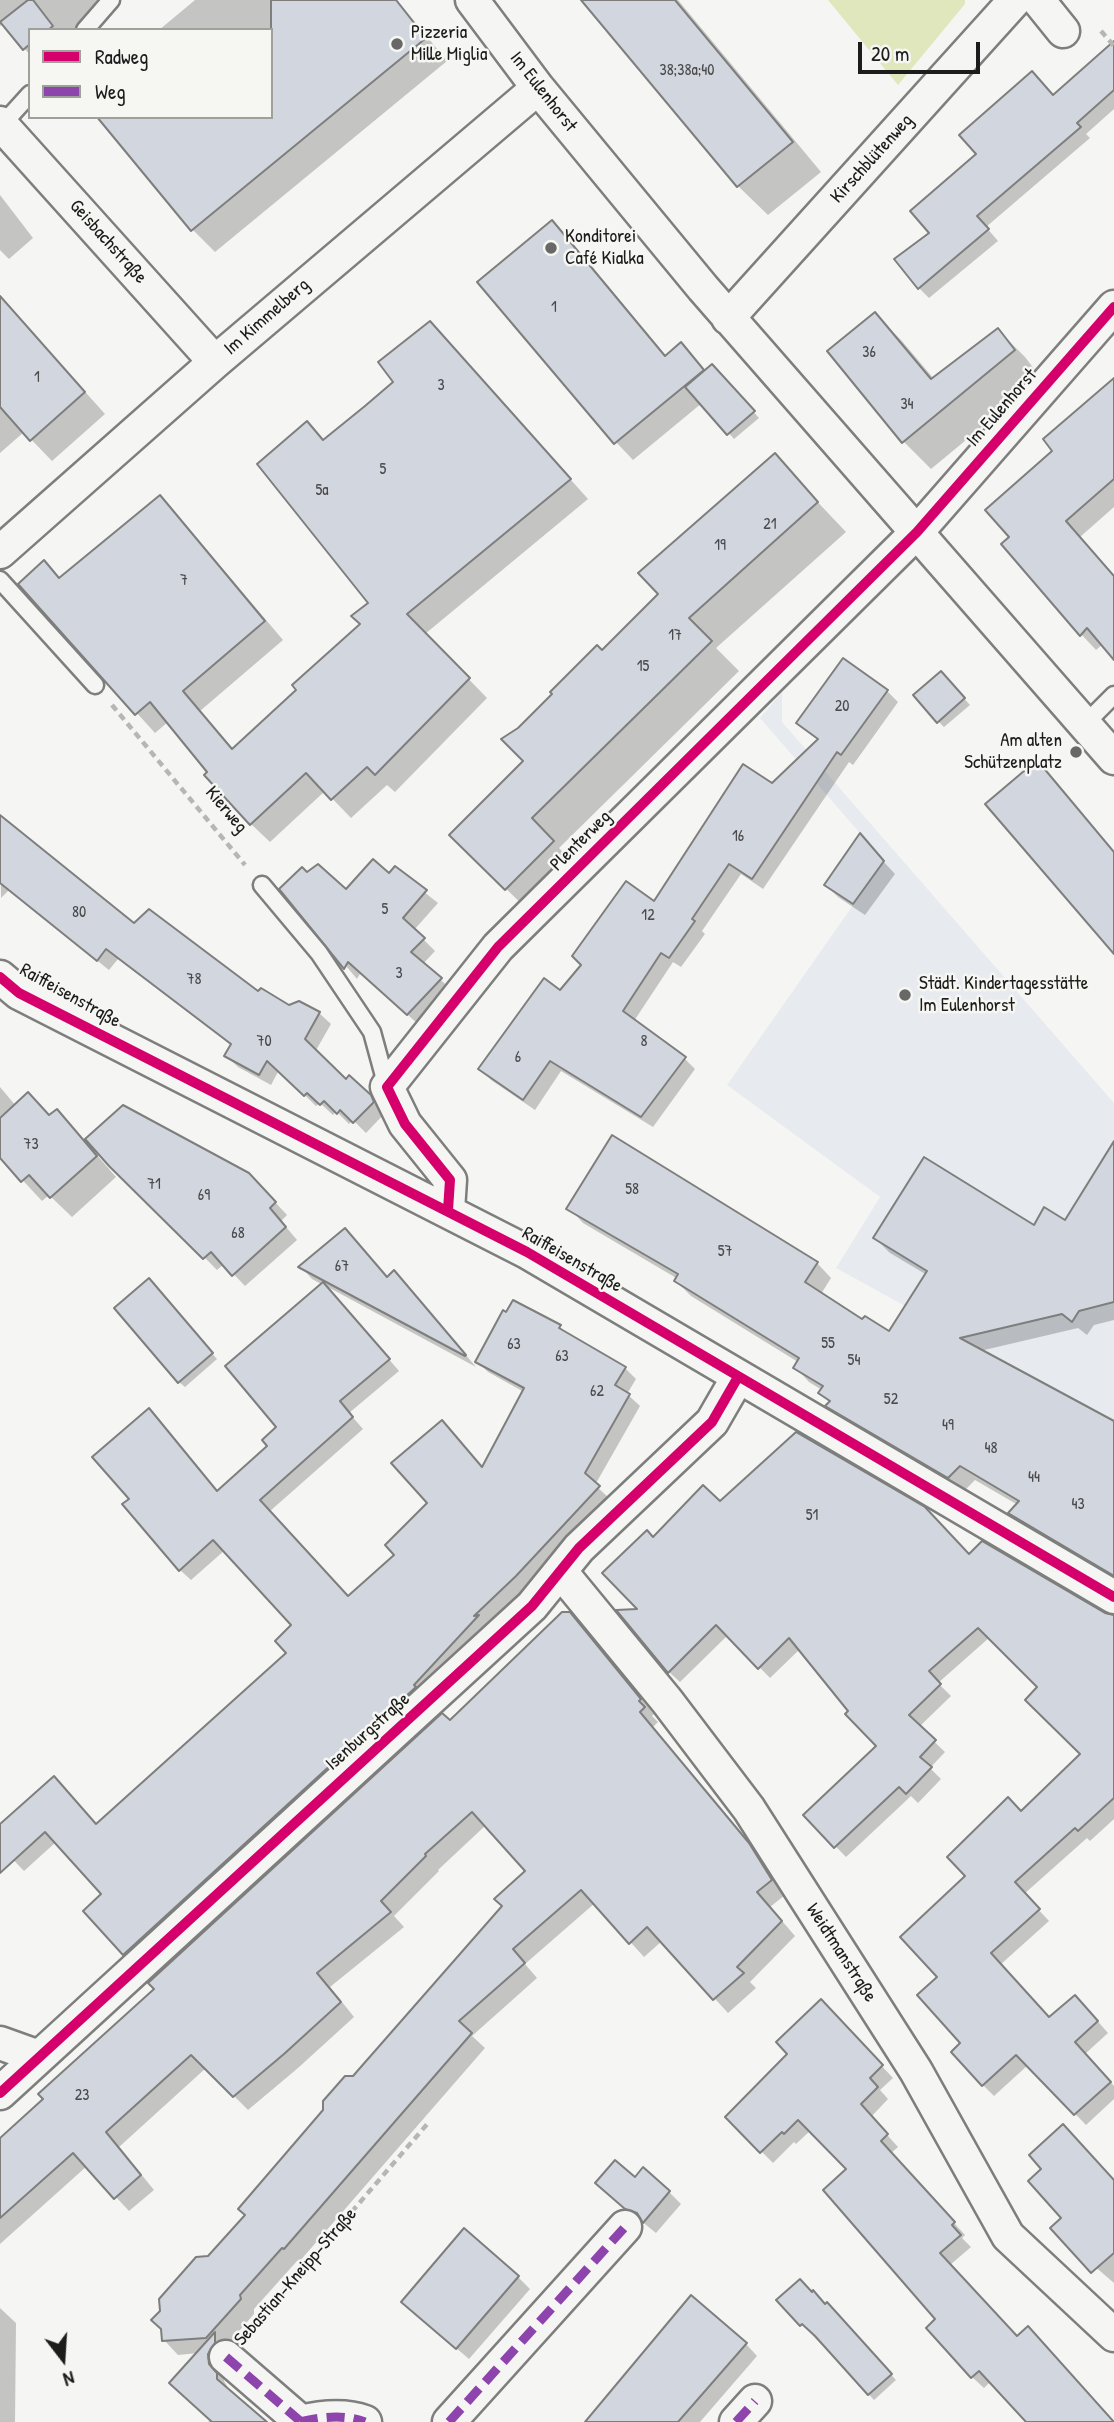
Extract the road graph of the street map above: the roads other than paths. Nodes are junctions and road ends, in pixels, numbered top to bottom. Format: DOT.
graph roads {
  1 [pos="111,0"];
  2 [pos="472,0"];
  3 [pos="1015,0"];
  4 [pos="1038,0"];
  5 [pos="87,28"];
  6 [pos="1063,31"];
  7 [pos="538,88"];
  8 [pos="28,96"];
  9 [pos="1,124"];
  10 [pos="1114,306"];
  11 [pos="728,318"];
  12 [pos="215,362"];
  13 [pos="917,533"];
  14 [pos="0,552"];
  15 [pos="0,580"];
  16 [pos="95,685"];
  17 [pos="1114,695"];
  18 [pos="1084,725"];
  19 [pos="1114,758"];
  20 [pos="262,885"];
  21 [pos="0,977"];
  22 [pos="387,1087"];
  23 [pos="448,1210"];
  24 [pos="738,1377"];
  25 [pos="561,1572"];
  26 [pos="1114,1597"];
  27 [pos="0,2043"];
  28 [pos="38,2057"];
  29 [pos="0,2093"];
  30 [pos="625,2227"];
  31 [pos="1114,2335"];
  32 [pos="226,2357"];
  33 [pos="300,2422"];
  34 [pos="365,2422"];
  35 [pos="449,2422"];
  1 -- 5 [label="lane"];
  2 -- 7 [label="street, Im Eulenhorst"];
  3 -- 11 [label="street, Kirschblütenweg"];
  4 -- 6 [label="street"];
  7 -- 11 [label="street, Im Eulenhorst"];
  7 -- 12 [label="street, Im Kimmelberg"];
  8 -- 9 [label="lane"];
  9 -- 12 [label="street, Geisbachstraße"];
  10 -- 13 [label="street, Im Eulenhorst"];
  11 -- 13 [label="street, Im Eulenhorst"];
  12 -- 14 [label="street, Im Kimmelberg"];
  13 -- 18 [label="street, Im Eulenhorst"];
  13 -- 22 [label="street, Plenterweg"];
  15 -- 16 [label="lane"];
  17 -- 18 [label="lane"];
  18 -- 19 [label="street, Im Eulenhorst"];
  20 -- 22 [label="lane"];
  21 -- 23 [label="street, Raiffeisenstraße"];
  22 -- 23 [label="street"];
  23 -- 24 [label="street, Raiffeisenstraße"];
  24 -- 25 [label="street, Isenburgstraße"];
  24 -- 26 [label="street, Raiffeisenstraße"];
  25 -- 28 [label="street, Isenburgstraße"];
  25 -- 31 [label="street, Weidtmanstraße"];
  27 -- 28 [label="street"];
  28 -- 29 [label="street, Isenburgstraße"];
  30 -- 35 [label="street"];
  32 -- 33 [label="street, Sebastian-Kneipp-Straße"];
  33 -- 34 [label="street, Sebastian-Kneipp-Straße"];
}
